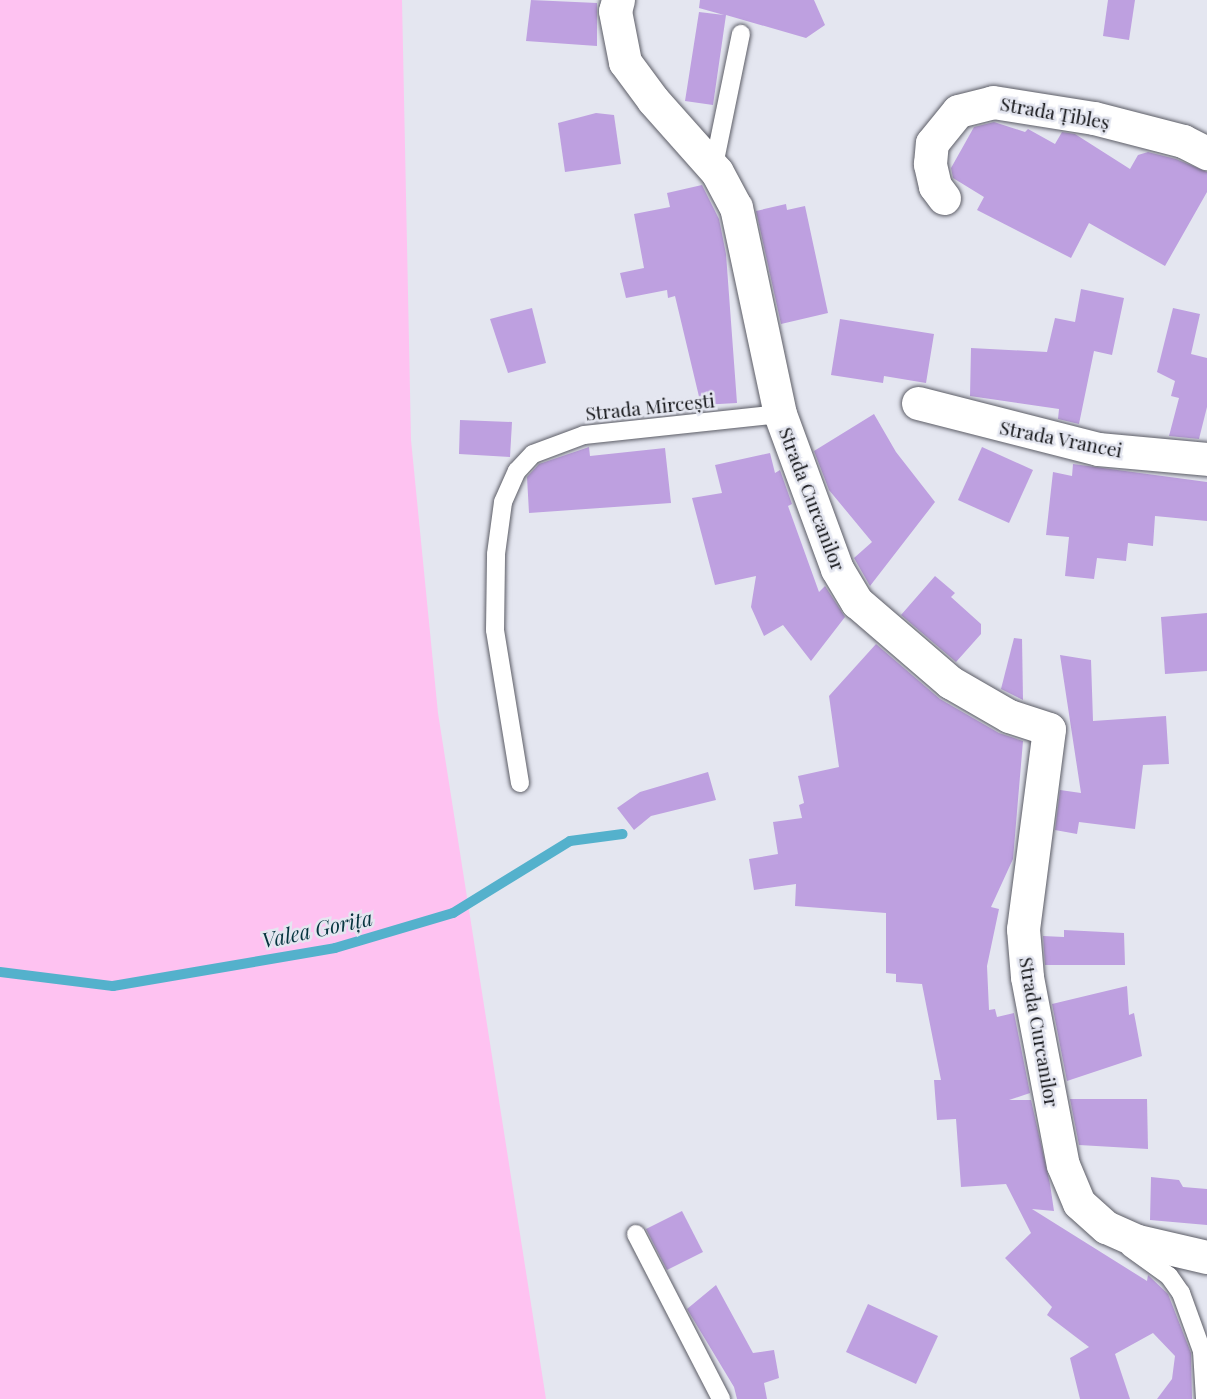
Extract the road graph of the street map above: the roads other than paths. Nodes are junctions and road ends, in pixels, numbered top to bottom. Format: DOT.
graph roads {
  1 [pos="618,0"];
  2 [pos="741,34"];
  3 [pos="1207,153"];
  4 [pos="713,170"];
  5 [pos="944,198"];
  6 [pos="918,403"];
  7 [pos="780,414"];
  8 [pos="1207,459"];
  9 [pos="520,783"];
  10 [pos="1106,1227"];
  11 [pos="636,1234"];
  12 [pos="1207,1256"];
  13 [pos="721,1399"];
  14 [pos="1205,1399"];
  1 -- 4 [label="street, Strada Curcanilor"];
  2 -- 4 [label="lane"];
  3 -- 5 [label="street, Strada Țibleș"];
  4 -- 7 [label="street, Strada Curcanilor"];
  6 -- 8 [label="street, Strada Vrancei"];
  7 -- 9 [label="lane, Strada Mircești"];
  7 -- 10 [label="street, Strada Curcanilor"];
  10 -- 12 [label="street, Strada Curcanilor"];
  10 -- 14 [label="lane"];
  11 -- 13 [label="lane"];
}
